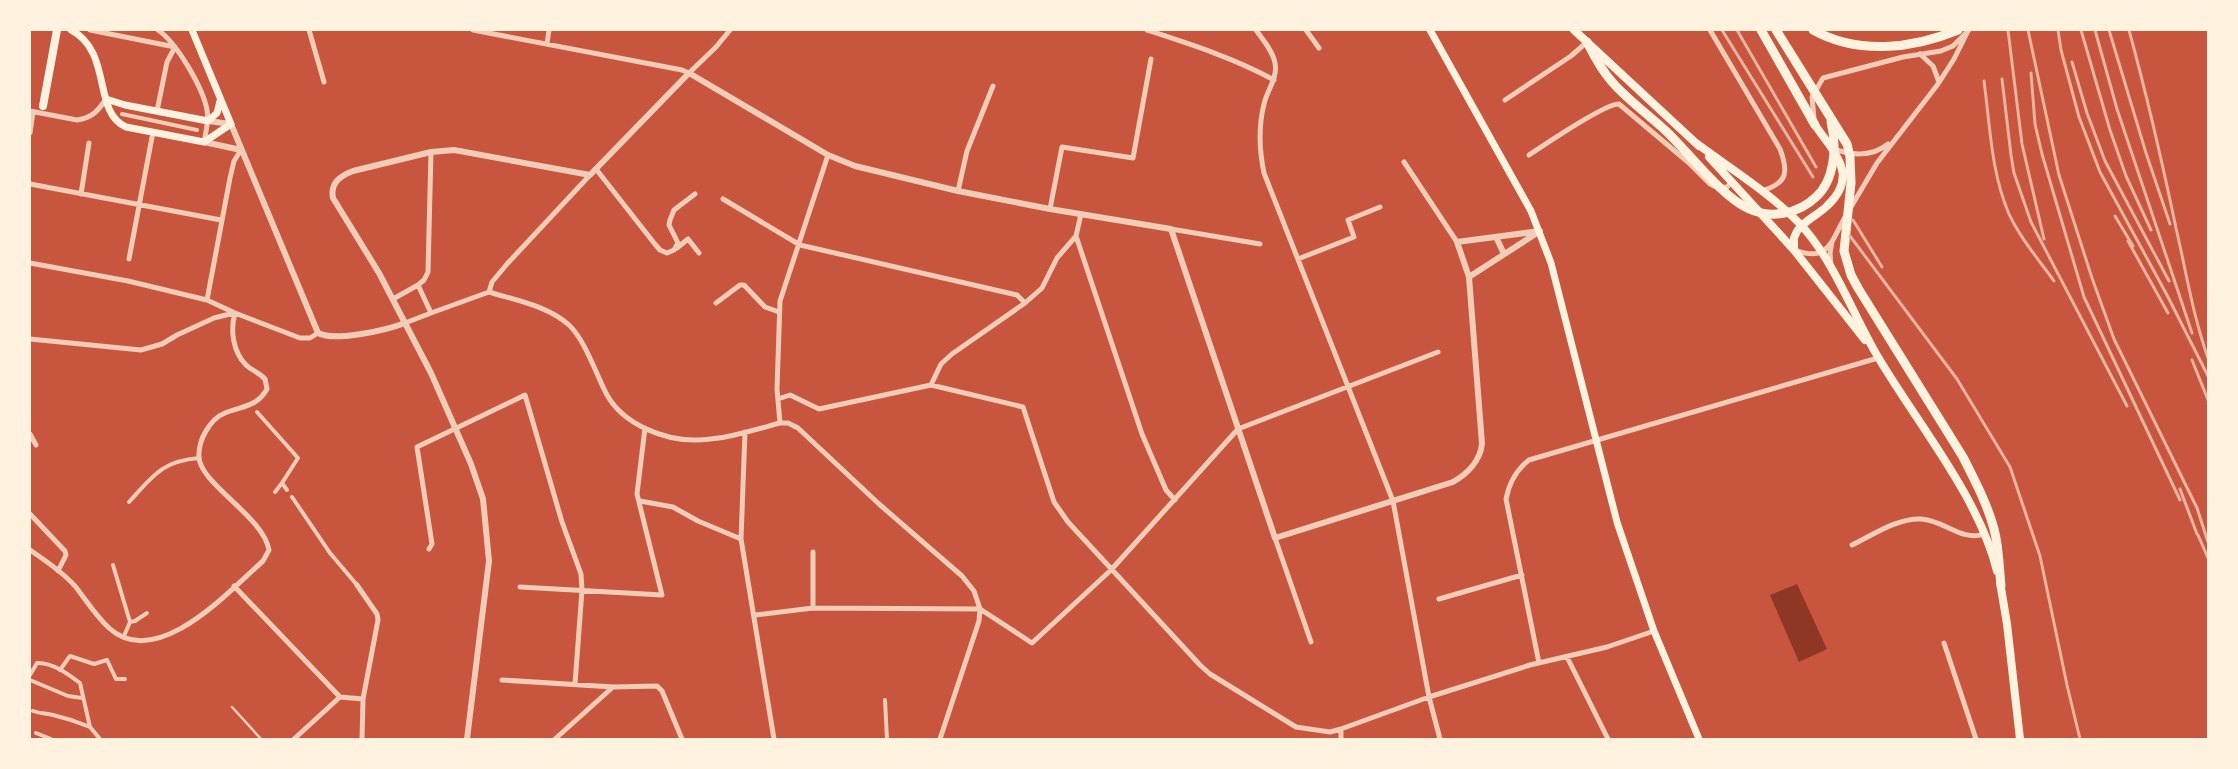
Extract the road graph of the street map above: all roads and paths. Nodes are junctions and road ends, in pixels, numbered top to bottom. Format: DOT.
graph roads {
  1 [pos="57,30"];
  2 [pos="71,30"];
  3 [pos="90,30"];
  4 [pos="158,30"];
  5 [pos="192,30"];
  6 [pos="309,30"];
  7 [pos="475,30"];
  8 [pos="550,30"];
  9 [pos="730,30"];
  10 [pos="1147,30"];
  11 [pos="1256,30"];
  12 [pos="1306,30"];
  13 [pos="1430,30"];
  14 [pos="1574,30"];
  15 [pos="1710,30"];
  16 [pos="1761,30"];
  17 [pos="1776,30"];
  18 [pos="1813,30"];
  19 [pos="1961,32"];
  20 [pos="1586,42"];
  21 [pos="547,44"];
  22 [pos="175,47"];
  23 [pos="1319,48"];
  24 [pos="1920,54"];
  25 [pos="1151,59"];
  26 [pos="689,73"];
  27 [pos="1274,80"];
  28 [pos="324,82"];
  29 [pos="1939,82"];
  30 [pos="994,86"];
  31 [pos="106,99"];
  32 [pos="220,99"];
  33 [pos="1505,100"];
  34 [pos="43,106"];
  35 [pos="158,111"];
  36 [pos="32,112"];
  37 [pos="122,114"];
  38 [pos="1829,115"];
  39 [pos="208,121"];
  40 [pos="230,124"];
  41 [pos="1815,125"];
  42 [pos="198,130"];
  43 [pos="153,132"];
  44 [pos="30,133"];
  45 [pos="1894,139"];
  46 [pos="204,142"];
  47 [pos="89,143"];
  48 [pos="1696,143"];
  49 [pos="1830,146"];
  50 [pos="241,150"];
  51 [pos="431,152"];
  52 [pos="828,155"];
  53 [pos="1529,155"];
  54 [pos="1404,162"];
  55 [pos="596,170"];
  56 [pos="590,176"];
  57 [pos="1732,182"];
  58 [pos="30,184"];
  59 [pos="958,191"];
  60 [pos="1761,192"];
  61 [pos="81,194"];
  62 [pos="695,194"];
  63 [pos="723,199"];
  64 [pos="140,205"];
  65 [pos="1380,207"];
  66 [pos="1050,209"];
  67 [pos="1081,214"];
  68 [pos="220,220"];
  69 [pos="1801,226"];
  70 [pos="1171,229"];
  71 [pos="1540,231"];
  72 [pos="1076,236"];
  73 [pos="1496,237"];
  74 [pos="1833,238"];
  75 [pos="1457,242"];
  76 [pos="1260,244"];
  77 [pos="800,245"];
  78 [pos="674,250"];
  79 [pos="1794,250"];
  80 [pos="699,253"];
  81 [pos="1821,253"];
  82 [pos="1504,254"];
  83 [pos="129,259"];
  84 [pos="1298,259"];
  85 [pos="30,263"];
  86 [pos="1832,271"];
  87 [pos="1468,277"];
  88 [pos="418,285"];
  89 [pos="489,292"];
  90 [pos="207,300"];
  91 [pos="393,300"];
  92 [pos="716,303"];
  93 [pos="1025,303"];
  94 [pos="779,312"];
  95 [pos="235,313"];
  96 [pos="431,313"];
  97 [pos="405,323"];
  98 [pos="318,333"];
  99 [pos="30,339"];
  100 [pos="1438,352"];
  101 [pos="1878,358"];
  102 [pos="931,384"];
  103 [pos="1350,387"];
  104 [pos="778,399"];
  105 [pos="257,412"];
  106 [pos="780,424"];
  107 [pos="455,427"];
  108 [pos="645,428"];
  109 [pos="1238,429"];
  110 [pos="745,432"];
  111 [pos="30,434"];
  112 [pos="1596,441"];
  113 [pos="36,445"];
  114 [pos="199,458"];
  115 [pos="282,483"];
  116 [pos="287,490"];
  117 [pos="275,492"];
  118 [pos="292,497"];
  119 [pos="1175,500"];
  120 [pos="640,501"];
  121 [pos="1393,501"];
  122 [pos="128,502"];
  123 [pos="30,514"];
  124 [pos="1984,534"];
  125 [pos="1274,538"];
  126 [pos="741,539"];
  127 [pos="1852,545"];
  128 [pos="430,549"];
  129 [pos="30,550"];
  130 [pos="813,552"];
  131 [pos="112,565"];
  132 [pos="1111,570"];
  133 [pos="58,571"];
  134 [pos="1522,575"];
  135 [pos="358,585"];
  136 [pos="234,586"];
  137 [pos="2001,586"];
  138 [pos="520,587"];
  139 [pos="582,590"];
  140 [pos="1439,599"];
  141 [pos="813,608"];
  142 [pos="980,610"];
  143 [pos="147,613"];
  144 [pos="755,616"];
  145 [pos="130,622"];
  146 [pos="1654,631"];
  147 [pos="124,636"];
  148 [pos="1311,642"];
  149 [pos="1944,643"];
  150 [pos="1568,656"];
  151 [pos="1539,663"];
  152 [pos="60,670"];
  153 [pos="30,675"];
  154 [pos="125,679"];
  155 [pos="30,680"];
  156 [pos="502,680"];
  157 [pos="575,684"];
  158 [pos="613,687"];
  159 [pos="340,697"];
  160 [pos="1429,697"];
  161 [pos="82,698"];
  162 [pos="363,699"];
  163 [pos="885,700"];
  164 [pos="232,707"];
  165 [pos="33,711"];
  166 [pos="90,727"];
  167 [pos="1341,729"];
  168 [pos="36,733"];
  169 [pos="99,738"];
  170 [pos="51,739"];
  171 [pos="261,739"];
  172 [pos="294,739"];
  173 [pos="362,739"];
  174 [pos="467,739"];
  175 [pos="555,739"];
  176 [pos="682,739"];
  177 [pos="770,739"];
  178 [pos="775,739"];
  179 [pos="887,739"];
  180 [pos="940,739"];
  181 [pos="1341,739"];
  182 [pos="1440,739"];
  183 [pos="1608,739"];
  184 [pos="1699,739"];
  185 [pos="1976,739"];
  186 [pos="2020,739"];
  1 -- 34 [label="main road"];
  2 -- 31 [label="main road"];
  3 -- 22 [label="street"];
  4 -- 22 [label="street"];
  5 -- 32 [label="main road"];
  6 -- 28 [label="street"];
  7 -- 21 [label="street"];
  8 -- 21 [label="street"];
  9 -- 26 [label="street"];
  10 -- 27 [label="street"];
  11 -- 27 [label="street"];
  12 -- 23 [label="street"];
  13 -- 71 [label="main road"];
  14 -- 20 [label="main road"];
  15 -- 60 [label="street"];
  16 -- 41 [label="highway"];
  17 -- 38 [label="highway"];
  18 -- 19 [label="highway"];
  19 -- 24 [label="street"];
  19 -- 29 [label="street"];
  20 -- 33 [label="street"];
  20 -- 38 [label="highway"];
  20 -- 48 [label="main road"];
  21 -- 26 [label="street"];
  22 -- 35 [label="street"];
  22 -- 39 [label="street"];
  24 -- 29 [label="street"];
  24 -- 41 [label="street"];
  25 -- 66 [label="street"];
  26 -- 52 [label="street"];
  26 -- 55 [label="street"];
  27 -- 84 [label="street"];
  29 -- 45 [label="street"];
  30 -- 59 [label="street"];
  31 -- 35 [label="main road"];
  31 -- 36 [label="street"];
  31 -- 43 [label="main road"];
  32 -- 39 [label="main road"];
  32 -- 40 [label="main road"];
  35 -- 39 [label="main road"];
  36 -- 44 [label="street"];
  37 -- 42 [label="street"];
  38 -- 137 [label="highway"];
  39 -- 40 [label="street"];
  39 -- 46 [label="street"];
  40 -- 46 [label="main road"];
  40 -- 50 [label="street"];
  41 -- 49 [label="main road"];
  43 -- 46 [label="main road"];
  43 -- 64 [label="street"];
  45 -- 49 [label="street"];
  45 -- 74 [label="street"];
  46 -- 50 [label="street"];
  47 -- 61 [label="street"];
  48 -- 57 [label="main road"];
  48 -- 60 [label="main road"];
  49 -- 69 [label="main road"];
  50 -- 68 [label="street"];
  50 -- 98 [label="street"];
  51 -- 56 [label="street"];
  51 -- 88 [label="street"];
  51 -- 91 [label="street"];
  52 -- 59 [label="street"];
  52 -- 77 [label="street"];
  53 -- 57 [label="street"];
  54 -- 75 [label="street"];
  55 -- 56 [label="street"];
  55 -- 78 [label="street"];
  56 -- 89 [label="street"];
  57 -- 79 [label="main road"];
  58 -- 61 [label="street"];
  59 -- 66 [label="street"];
  60 -- 69 [label="main road"];
  61 -- 64 [label="street"];
  62 -- 78 [label="street"];
  63 -- 77 [label="street"];
  64 -- 68 [label="street"];
  64 -- 83 [label="street"];
  65 -- 84 [label="street"];
  66 -- 67 [label="street"];
  67 -- 70 [label="street"];
  67 -- 72 [label="street"];
  68 -- 90 [label="street"];
  69 -- 79 [label="main road"];
  69 -- 81 [label="main road"];
  70 -- 76 [label="street"];
  70 -- 109 [label="street"];
  71 -- 73 [label="street"];
  71 -- 82 [label="street"];
  71 -- 112 [label="main road"];
  72 -- 93 [label="street"];
  72 -- 119 [label="street"];
  73 -- 75 [label="street"];
  73 -- 82 [label="street"];
  74 -- 81 [label="street"];
  74 -- 86 [label="street"];
  75 -- 87 [label="street"];
  77 -- 93 [label="street"];
  77 -- 94 [label="street"];
  78 -- 80 [label="street"];
  79 -- 81 [label="street"];
  79 -- 101 [label="main road"];
  81 -- 86 [label="main road"];
  82 -- 87 [label="street"];
  84 -- 103 [label="street"];
  85 -- 90 [label="street"];
  86 -- 101 [label="main road"];
  87 -- 121 [label="street"];
  88 -- 91 [label="street"];
  88 -- 96 [label="street"];
  89 -- 96 [label="street"];
  89 -- 108 [label="street"];
  90 -- 95 [label="street"];
  91 -- 97 [label="street"];
  92 -- 94 [label="street"];
  93 -- 102 [label="street"];
  94 -- 104 [label="street"];
  95 -- 98 [label="street"];
  95 -- 99 [label="street"];
  95 -- 114 [label="street"];
  96 -- 97 [label="street"];
  97 -- 98 [label="street"];
  97 -- 107 [label="street"];
  100 -- 103 [label="street"];
  101 -- 112 [label="street"];
  101 -- 124 [label="main road"];
  102 -- 104 [label="street"];
  102 -- 132 [label="street"];
  103 -- 109 [label="street"];
  103 -- 121 [label="street"];
  104 -- 106 [label="street"];
  105 -- 115 [label="street"];
  106 -- 110 [label="street"];
  106 -- 142 [label="street"];
  107 -- 128 [label="street"];
  107 -- 139 [label="street"];
  107 -- 174 [label="street"];
  108 -- 110 [label="street"];
  108 -- 120 [label="street"];
  109 -- 119 [label="street"];
  109 -- 125 [label="street"];
  110 -- 126 [label="street"];
  111 -- 113 [label="street"];
  112 -- 134 [label="street"];
  112 -- 146 [label="main road"];
  114 -- 122 [label="street"];
  114 -- 136 [label="street"];
  115 -- 116 [label="street"];
  115 -- 117 [label="street"];
  118 -- 135 [label="street"];
  119 -- 132 [label="street"];
  120 -- 126 [label="street"];
  120 -- 139 [label="street"];
  121 -- 125 [label="street"];
  121 -- 160 [label="street"];
  123 -- 133 [label="street"];
  124 -- 127 [label="street"];
  124 -- 137 [label="main road"];
  125 -- 148 [label="street"];
  126 -- 144 [label="street"];
  129 -- 133 [label="street"];
  130 -- 141 [label="street"];
  131 -- 145 [label="street"];
  132 -- 142 [label="street"];
  132 -- 167 [label="street"];
  133 -- 147 [label="street"];
  134 -- 140 [label="street"];
  134 -- 151 [label="street"];
  135 -- 162 [label="street"];
  136 -- 147 [label="street"];
  136 -- 159 [label="street"];
  137 -- 186 [label="main road"];
  138 -- 139 [label="street"];
  139 -- 157 [label="street"];
  141 -- 142 [label="street"];
  141 -- 144 [label="street"];
  142 -- 180 [label="street"];
  143 -- 145 [label="street"];
  144 -- 178 [label="street"];
  145 -- 147 [label="street"];
  146 -- 150 [label="street"];
  146 -- 184 [label="main road"];
  149 -- 185 [label="street"];
  150 -- 151 [label="street"];
  150 -- 183 [label="street"];
  151 -- 160 [label="street"];
  152 -- 153 [label="street"];
  152 -- 154 [label="street"];
  152 -- 161 [label="street"];
  155 -- 161 [label="street"];
  156 -- 157 [label="street"];
  157 -- 158 [label="street"];
  158 -- 175 [label="street"];
  158 -- 176 [label="street"];
  159 -- 162 [label="street"];
  159 -- 172 [label="street"];
  160 -- 167 [label="street"];
  160 -- 182 [label="street"];
  161 -- 166 [label="street"];
  162 -- 173 [label="street"];
  163 -- 179 [label="street"];
  164 -- 171 [label="lane"];
  165 -- 166 [label="street"];
  166 -- 169 [label="street"];
  167 -- 181 [label="street"];
  168 -- 170 [label="street"];
  177 -- 178 [label="street"];
}
